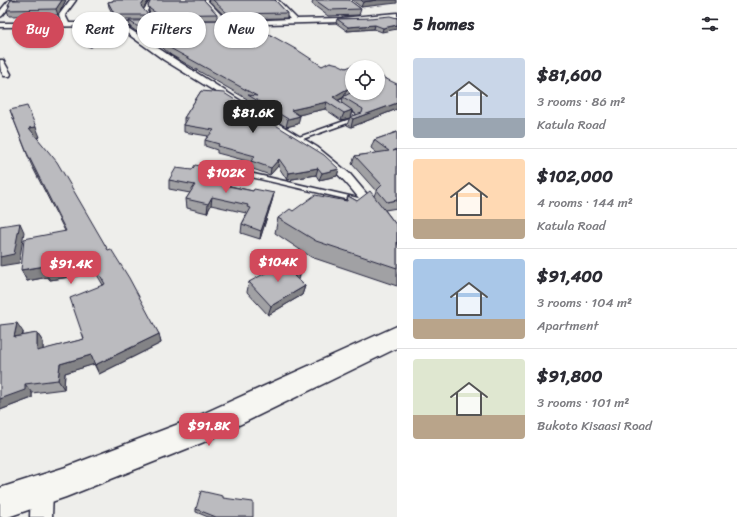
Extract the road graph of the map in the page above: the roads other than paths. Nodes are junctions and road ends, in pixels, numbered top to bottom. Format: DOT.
graph roads {
  1 [pos="12,0"];
  2 [pos="73,0"];
  3 [pos="204,0"];
  4 [pos="276,0"];
  5 [pos="151,2"];
  6 [pos="359,11"];
  7 [pos="144,12"];
  8 [pos="215,12"];
  9 [pos="0,15"];
  10 [pos="397,15"];
  11 [pos="369,18"];
  12 [pos="295,21"];
  13 [pos="269,22"];
  14 [pos="66,24"];
  15 [pos="72,24"];
  16 [pos="0,25"];
  17 [pos="129,32"];
  18 [pos="0,62"];
  19 [pos="7,74"];
  20 [pos="345,100"];
  21 [pos="246,107"];
  22 [pos="260,116"];
  23 [pos="298,139"];
  24 [pos="220,168"];
  25 [pos="369,202"];
  26 [pos="397,239"];
  27 [pos="397,337"];
  28 [pos="42,490"];
  29 [pos="0,504"];
  30 [pos="41,517"];
  1 -- 9 [label="street"];
  2 -- 14 [label="street"];
  3 -- 8 [label="street"];
  4 -- 12 [label="street"];
  5 -- 7 [label="lane"];
  6 -- 11 [label="street"];
  10 -- 11 [label="street"];
  11 -- 12 [label="street"];
  12 -- 13 [label="street"];
  14 -- 15 [label="street"];
  14 -- 16 [label="street"];
  17 -- 21 [label="street"];
  18 -- 19 [label="street"];
  20 -- 23 [label="lane"];
  22 -- 23 [label="street"];
  23 -- 25 [label="street"];
  24 -- 25 [label="lane"];
  25 -- 26 [label="street"];
  27 -- 28 [label="main road"];
  28 -- 29 [label="main road"];
  28 -- 30 [label="street"];
}
